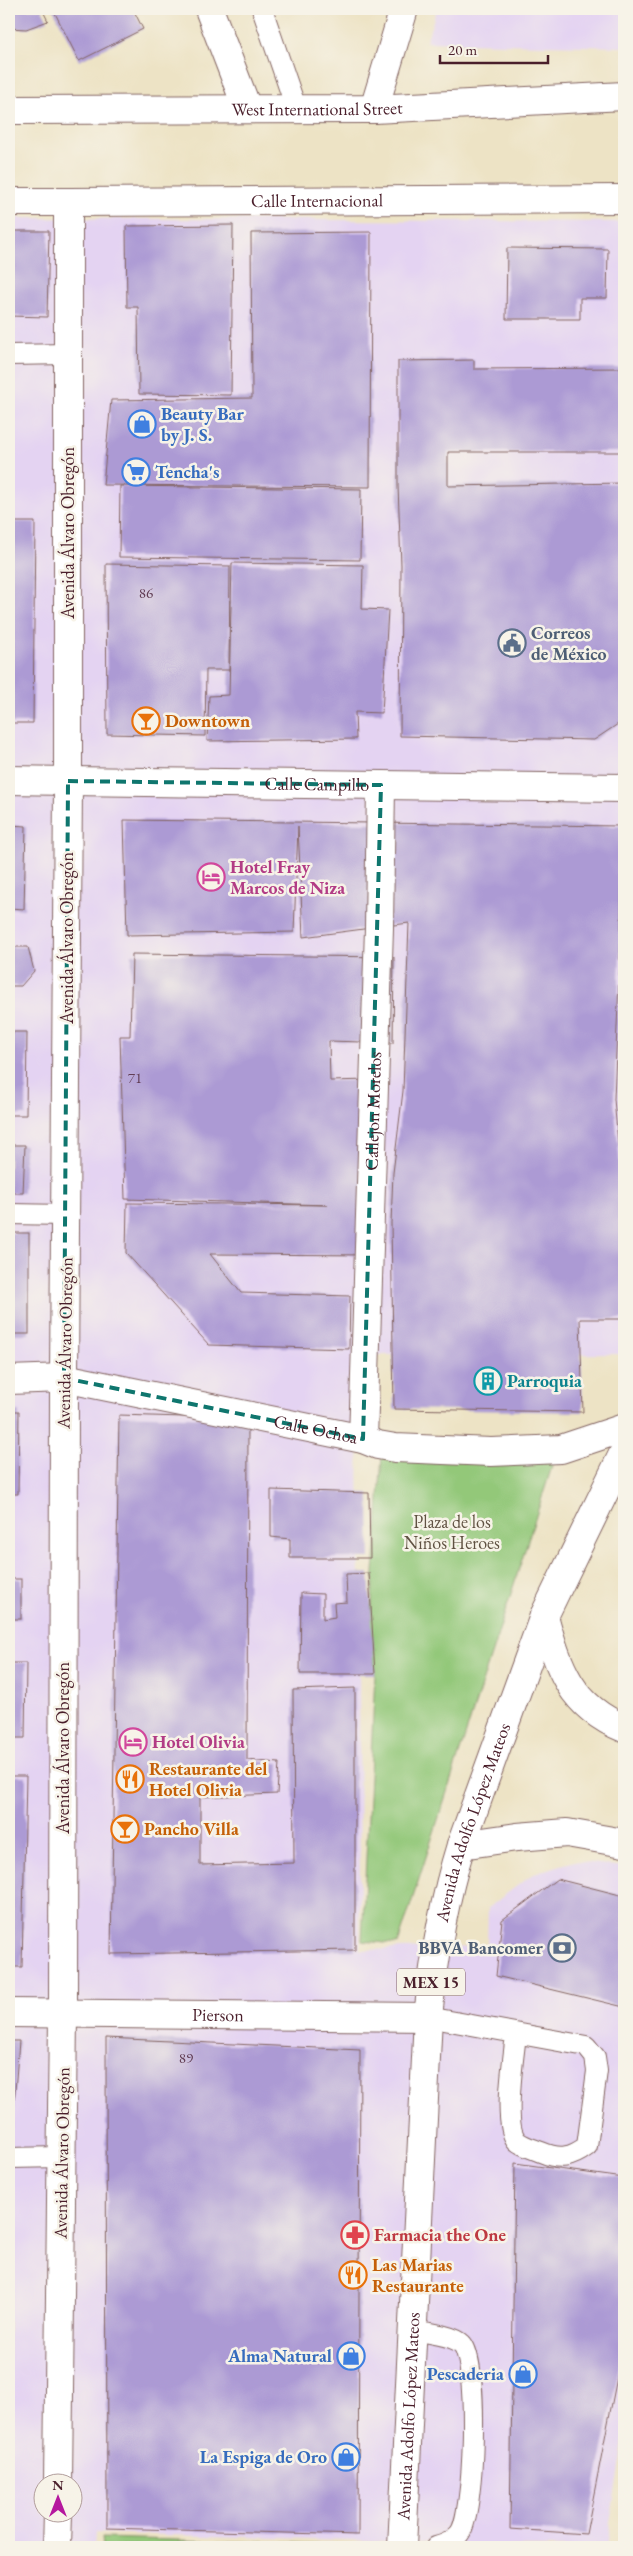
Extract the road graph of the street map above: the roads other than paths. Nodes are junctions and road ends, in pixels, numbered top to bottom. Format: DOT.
graph roads {
  1 [pos="210,9"];
  2 [pos="262,9"];
  3 [pos="404,9"];
  4 [pos="624,96"];
  5 [pos="247,108"];
  6 [pos="296,108"];
  7 [pos="374,109"];
  8 [pos="9,110"];
  9 [pos="624,199"];
  10 [pos="9,202"];
  11 [pos="68,202"];
  12 [pos="68,354"];
  13 [pos="9,355"];
  14 [pos="9,780"];
  15 [pos="68,781"];
  16 [pos="381,785"];
  17 [pos="624,788"];
  18 [pos="9,1214"];
  19 [pos="66,1215"];
  20 [pos="64,1378"];
  21 [pos="9,1380"];
  22 [pos="624,1428"];
  23 [pos="363,1439"];
  24 [pos="624,1452"];
  25 [pos="544,1616"];
  26 [pos="624,1728"];
  27 [pos="624,1843"];
  28 [pos="461,1845"];
  29 [pos="9,2013"];
  30 [pos="63,2014"];
  31 [pos="428,2017"];
  32 [pos="516,2034"];
  33 [pos="9,2158"];
  34 [pos="62,2158"];
  35 [pos="411,2330"];
  36 [pos="58,2474"];
  37 [pos="58,2524"];
  38 [pos="57,2547"];
  39 [pos="402,2547"];
  40 [pos="436,2547"];
  1 -- 5 [label="main road"];
  2 -- 6 [label="lane"];
  3 -- 7 [label="main road"];
  4 -- 7 [label="main road, West International Street"];
  5 -- 6 [label="main road, West International Street"];
  5 -- 8 [label="main road, West International Street"];
  6 -- 7 [label="main road, West International Street"];
  9 -- 11 [label="main road, Calle Internacional"];
  10 -- 11 [label="main road, Calle Internacional"];
  11 -- 12 [label="main road, Avenida Álvaro Obregón"];
  12 -- 13 [label="lane"];
  12 -- 15 [label="main road, Avenida Álvaro Obregón"];
  14 -- 15 [label="main road, Calle Campillo"];
  15 -- 16 [label="main road, Calle Campillo"];
  15 -- 19 [label="main road, Avenida Álvaro Obregón"];
  16 -- 17 [label="main road, Calle Campillo"];
  16 -- 23 [label="main road, Callejon Morelos"];
  18 -- 19 [label="lane"];
  19 -- 20 [label="main road, Avenida Álvaro Obregón"];
  20 -- 21 [label="main road, Calle Ochoa"];
  20 -- 23 [label="main road, Calle Ochoa"];
  20 -- 30 [label="main road, Avenida Álvaro Obregón"];
  22 -- 23 [label="main road, Calle Ochoa"];
  24 -- 25 [label="main road, Avenida Adolfo López Mateos / MEX 15"];
  25 -- 26 [label="main road"];
  25 -- 28 [label="main road, Avenida Adolfo López Mateos / MEX 15"];
  27 -- 28 [label="main road"];
  28 -- 31 [label="main road, Avenida Adolfo López Mateos / MEX 15"];
  29 -- 30 [label="main road, Pierson"];
  30 -- 31 [label="main road, Pierson"];
  30 -- 34 [label="main road, Avenida Álvaro Obregón"];
  31 -- 32 [label="lane"];
  31 -- 35 [label="main road, Avenida Adolfo López Mateos / MEX 15"];
  32 -- 32 [label="lane"];
  33 -- 34 [label="lane"];
  34 -- 36 [label="main road, Avenida Álvaro Obregón"];
  35 -- 39 [label="main road, Avenida Adolfo López Mateos / MEX 15"];
  35 -- 40 [label="lane"];
  37 -- 38 [label="main road"];
}
